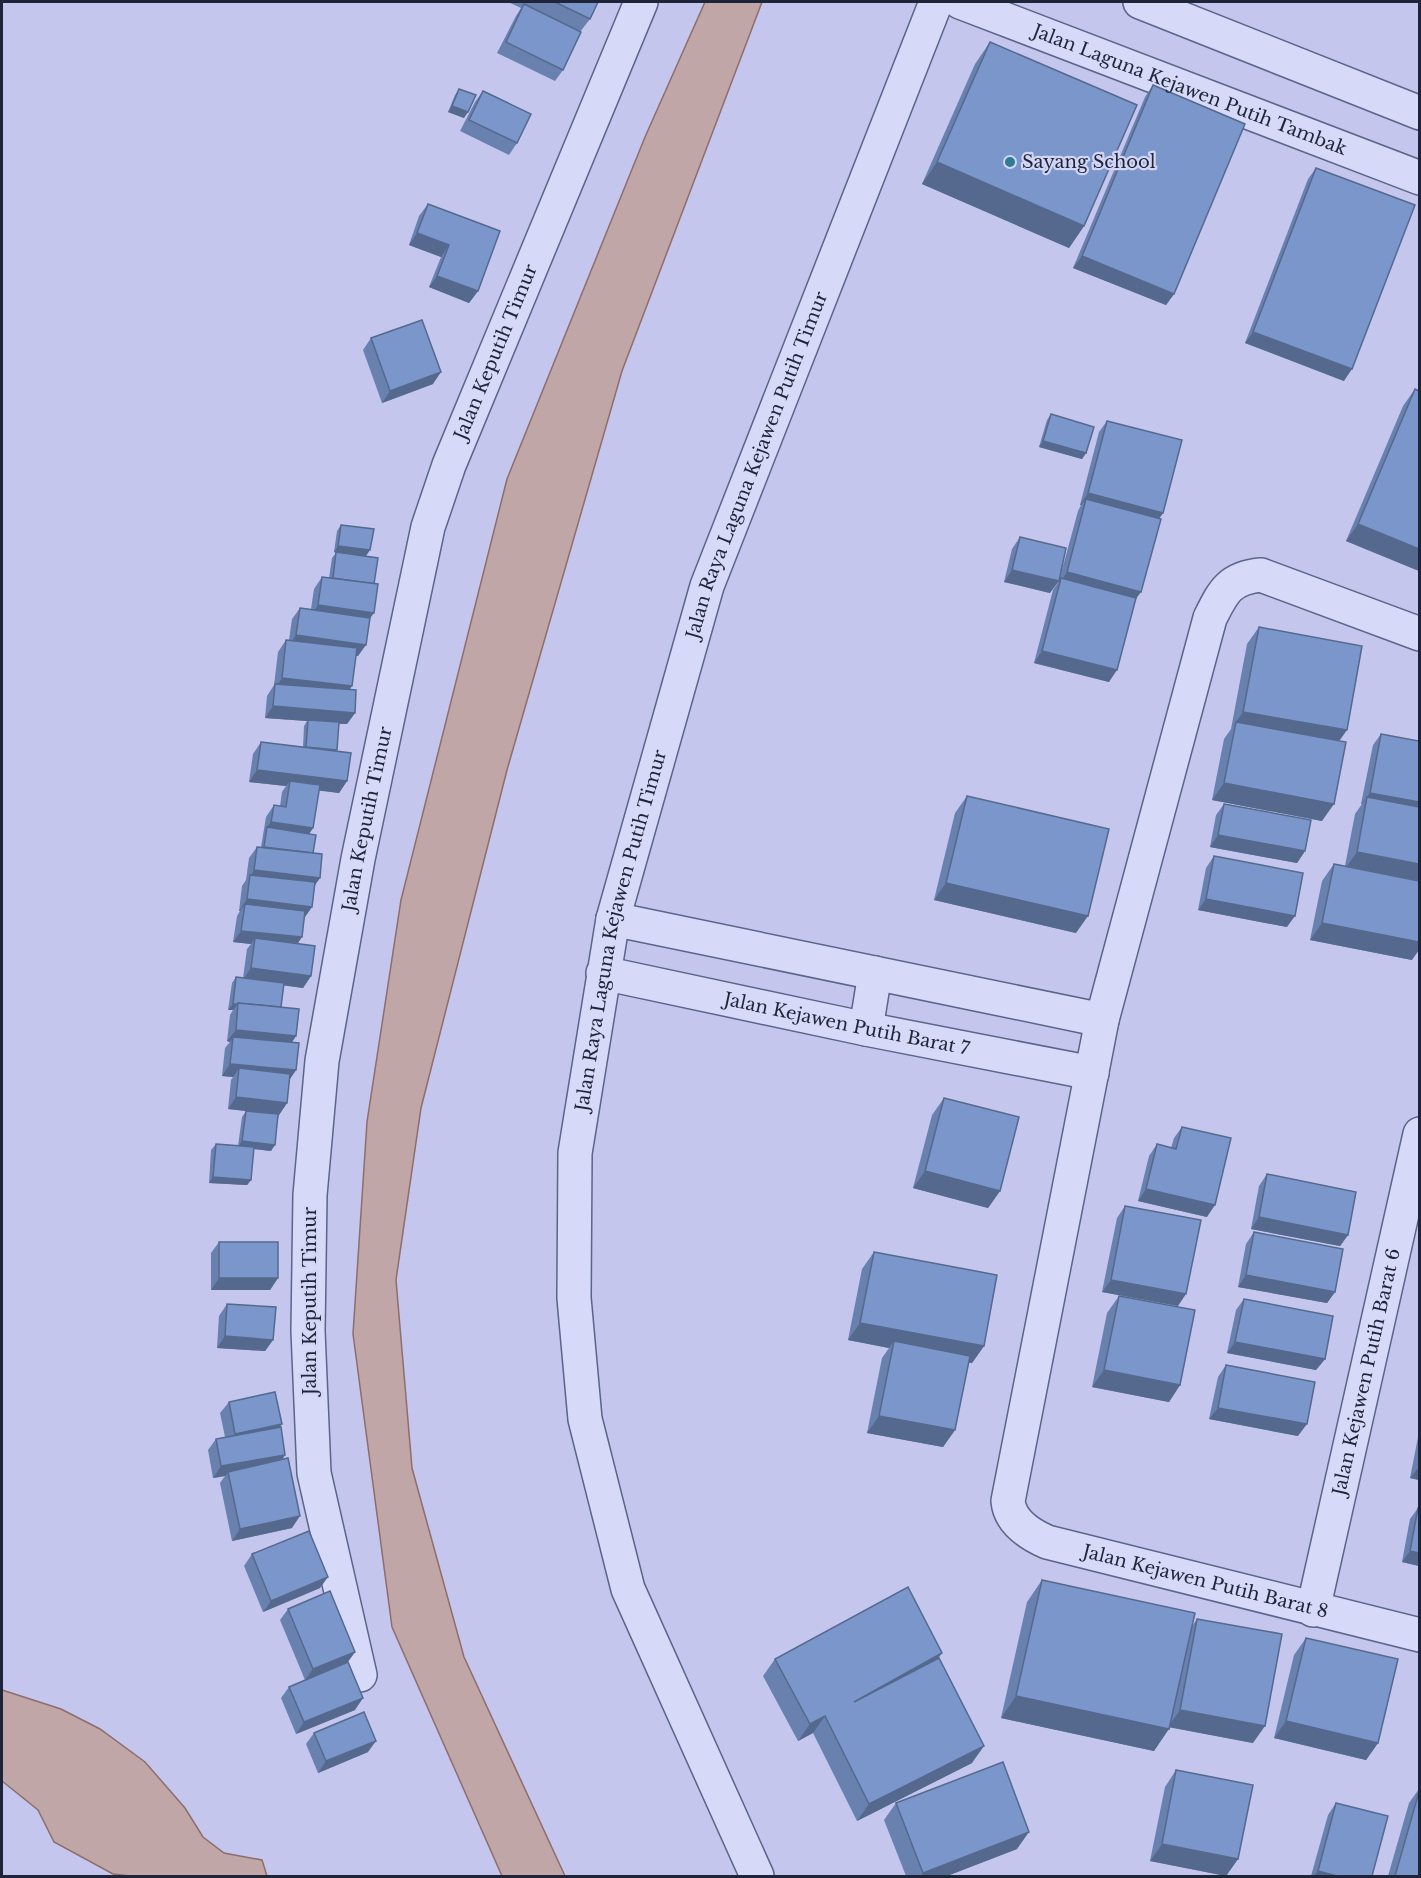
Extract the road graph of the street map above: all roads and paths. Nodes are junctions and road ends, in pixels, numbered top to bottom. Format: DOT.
graph roads {
  1 [pos="641,2"];
  2 [pos="936,2"];
  3 [pos="960,2"];
  4 [pos="1140,2"];
  5 [pos="1419,113"];
  6 [pos="1419,178"];
  7 [pos="1419,634"];
  8 [pos="613,919"];
  9 [pos="603,973"];
  10 [pos="875,973"];
  11 [pos="1102,1020"];
  12 [pos="866,1029"];
  13 [pos="1092,1073"];
  14 [pos="1419,1134"];
  15 [pos="1313,1610"];
  16 [pos="1419,1635"];
  17 [pos="360,1675"];
  18 [pos="757,1876"];
  1 -- 17 [label="street, Jalan Keputih Timur"];
  2 -- 8 [label="street, Jalan Raya Laguna Kejawen Putih Timur"];
  3 -- 6 [label="street, Jalan Laguna Kejawen Putih Tambak"];
  4 -- 5 [label="street"];
  7 -- 11 [label="street"];
  8 -- 9 [label="street, Jalan Raya Laguna Kejawen Putih Timur"];
  8 -- 10 [label="street"];
  9 -- 12 [label="street, Jalan Kejawen Putih Barat 7"];
  9 -- 18 [label="street, Jalan Raya Laguna Kejawen Putih Timur"];
  10 -- 11 [label="street"];
  10 -- 12 [label="street"];
  11 -- 13 [label="street"];
  12 -- 13 [label="street, Jalan Kejawen Putih Barat 7"];
  13 -- 15 [label="street, Jalan Kejawen Putih Barat 8"];
  14 -- 15 [label="street, Jalan Kejawen Putih Barat 6"];
  15 -- 16 [label="street, Jalan Kejawen Putih Barat 8"];
}
